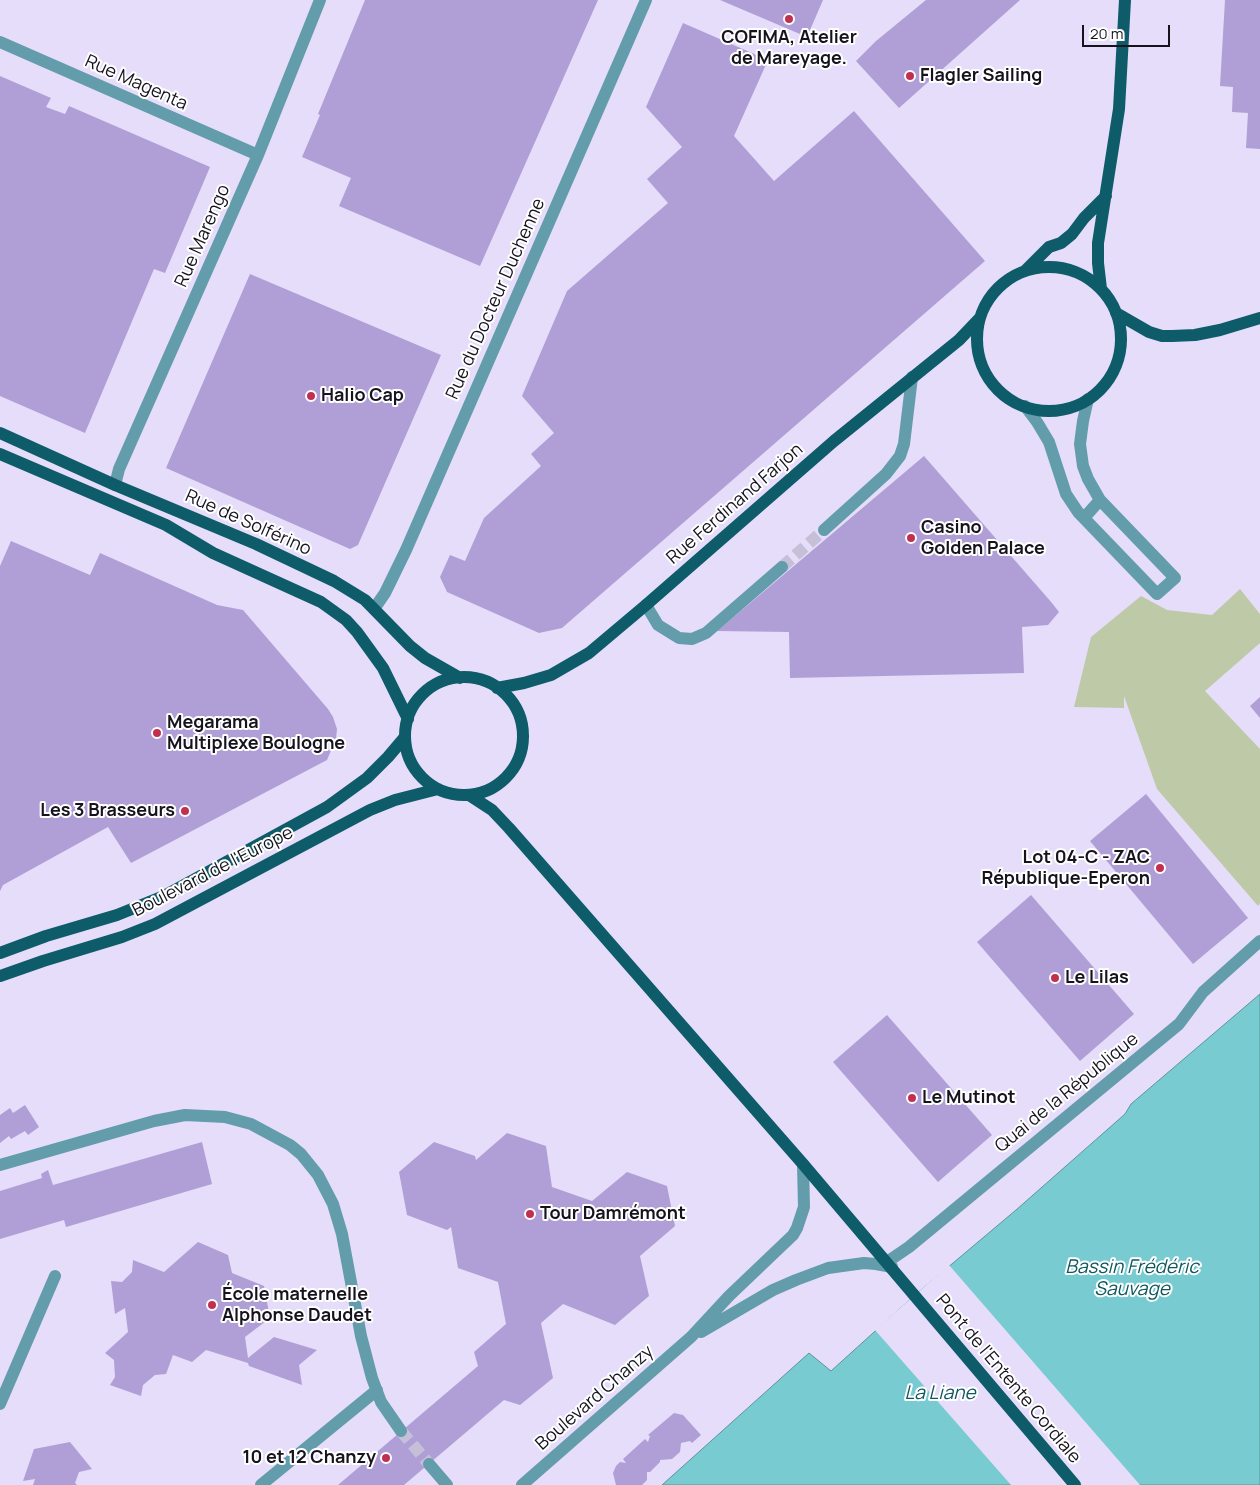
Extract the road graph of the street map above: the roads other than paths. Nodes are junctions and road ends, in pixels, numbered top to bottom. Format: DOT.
graph roads {
  1 [pos="320,0"];
  2 [pos="646,0"];
  3 [pos="1126,0"];
  4 [pos="0,42"];
  5 [pos="258,155"];
  6 [pos="1106,196"];
  7 [pos="1026,270"];
  8 [pos="1101,290"];
  9 [pos="1116,313"];
  10 [pos="980,318"];
  11 [pos="1260,318"];
  12 [pos="912,377"];
  13 [pos="1088,399"];
  14 [pos="1025,406"];
  15 [pos="0,433"];
  16 [pos="0,454"];
  17 [pos="115,484"];
  18 [pos="1100,500"];
  19 [pos="1084,518"];
  20 [pos="824,530"];
  21 [pos="782,567"];
  22 [pos="646,606"];
  23 [pos="374,609"];
  24 [pos="460,678"];
  25 [pos="497,688"];
  26 [pos="408,719"];
  27 [pos="406,737"];
  28 [pos="438,789"];
  29 [pos="469,795"];
  30 [pos="1260,941"];
  31 [pos="0,953"];
  32 [pos="0,976"];
  33 [pos="803,1164"];
  34 [pos="0,1165"];
  35 [pos="890,1265"];
  36 [pos="56,1276"];
  37 [pos="691,1337"];
  38 [pos="377,1390"];
  39 [pos="0,1404"];
  40 [pos="401,1431"];
  41 [pos="428,1464"];
  42 [pos="261,1485"];
  43 [pos="447,1485"];
  44 [pos="522,1485"];
  45 [pos="1075,1485"];
  1 -- 5 [label="street, Rue Marengo"];
  2 -- 23 [label="street, Rue du Docteur Duchenne"];
  3 -- 6 [label="main road"];
  4 -- 5 [label="street, Rue Magenta"];
  5 -- 17 [label="street, Rue Marengo"];
  6 -- 7 [label="main road"];
  6 -- 8 [label="main road"];
  7 -- 8 [label="main road"];
  7 -- 10 [label="main road"];
  8 -- 9 [label="main road"];
  9 -- 11 [label="main road"];
  9 -- 13 [label="main road"];
  10 -- 12 [label="main road, Rue Ferdinand Farjon"];
  10 -- 14 [label="main road"];
  12 -- 20 [label="street"];
  12 -- 22 [label="main road, Rue Ferdinand Farjon"];
  13 -- 14 [label="main road"];
  13 -- 18 [label="street"];
  14 -- 19 [label="street"];
  15 -- 17 [label="main road, Rue de Solférino"];
  16 -- 26 [label="main road, Rue de Solférino"];
  17 -- 23 [label="main road, Rue de Solférino"];
  18 -- 19 [label="street"];
  18 -- 19 [label="street"];
  21 -- 22 [label="street"];
  22 -- 25 [label="main road, Rue Ferdinand Farjon"];
  23 -- 24 [label="main road, Rue de Solférino"];
  24 -- 25 [label="main road"];
  24 -- 26 [label="main road"];
  25 -- 29 [label="main road"];
  26 -- 27 [label="main road"];
  27 -- 28 [label="main road"];
  27 -- 31 [label="main road, Boulevard de l'Europe"];
  28 -- 29 [label="main road"];
  28 -- 32 [label="main road, Boulevard de l'Europe"];
  29 -- 33 [label="main road, Pont de l'Entente Cordiale"];
  30 -- 35 [label="street, Quai de la République"];
  33 -- 35 [label="main road, Pont de l'Entente Cordiale"];
  33 -- 37 [label="street, Boulevard Chanzy"];
  34 -- 38 [label="street"];
  35 -- 37 [label="street, Boulevard Chanzy"];
  35 -- 45 [label="main road, Pont de l'Entente Cordiale"];
  36 -- 39 [label="street"];
  37 -- 44 [label="street, Boulevard Chanzy"];
  38 -- 40 [label="street"];
  38 -- 42 [label="street"];
  41 -- 43 [label="street"];
}
